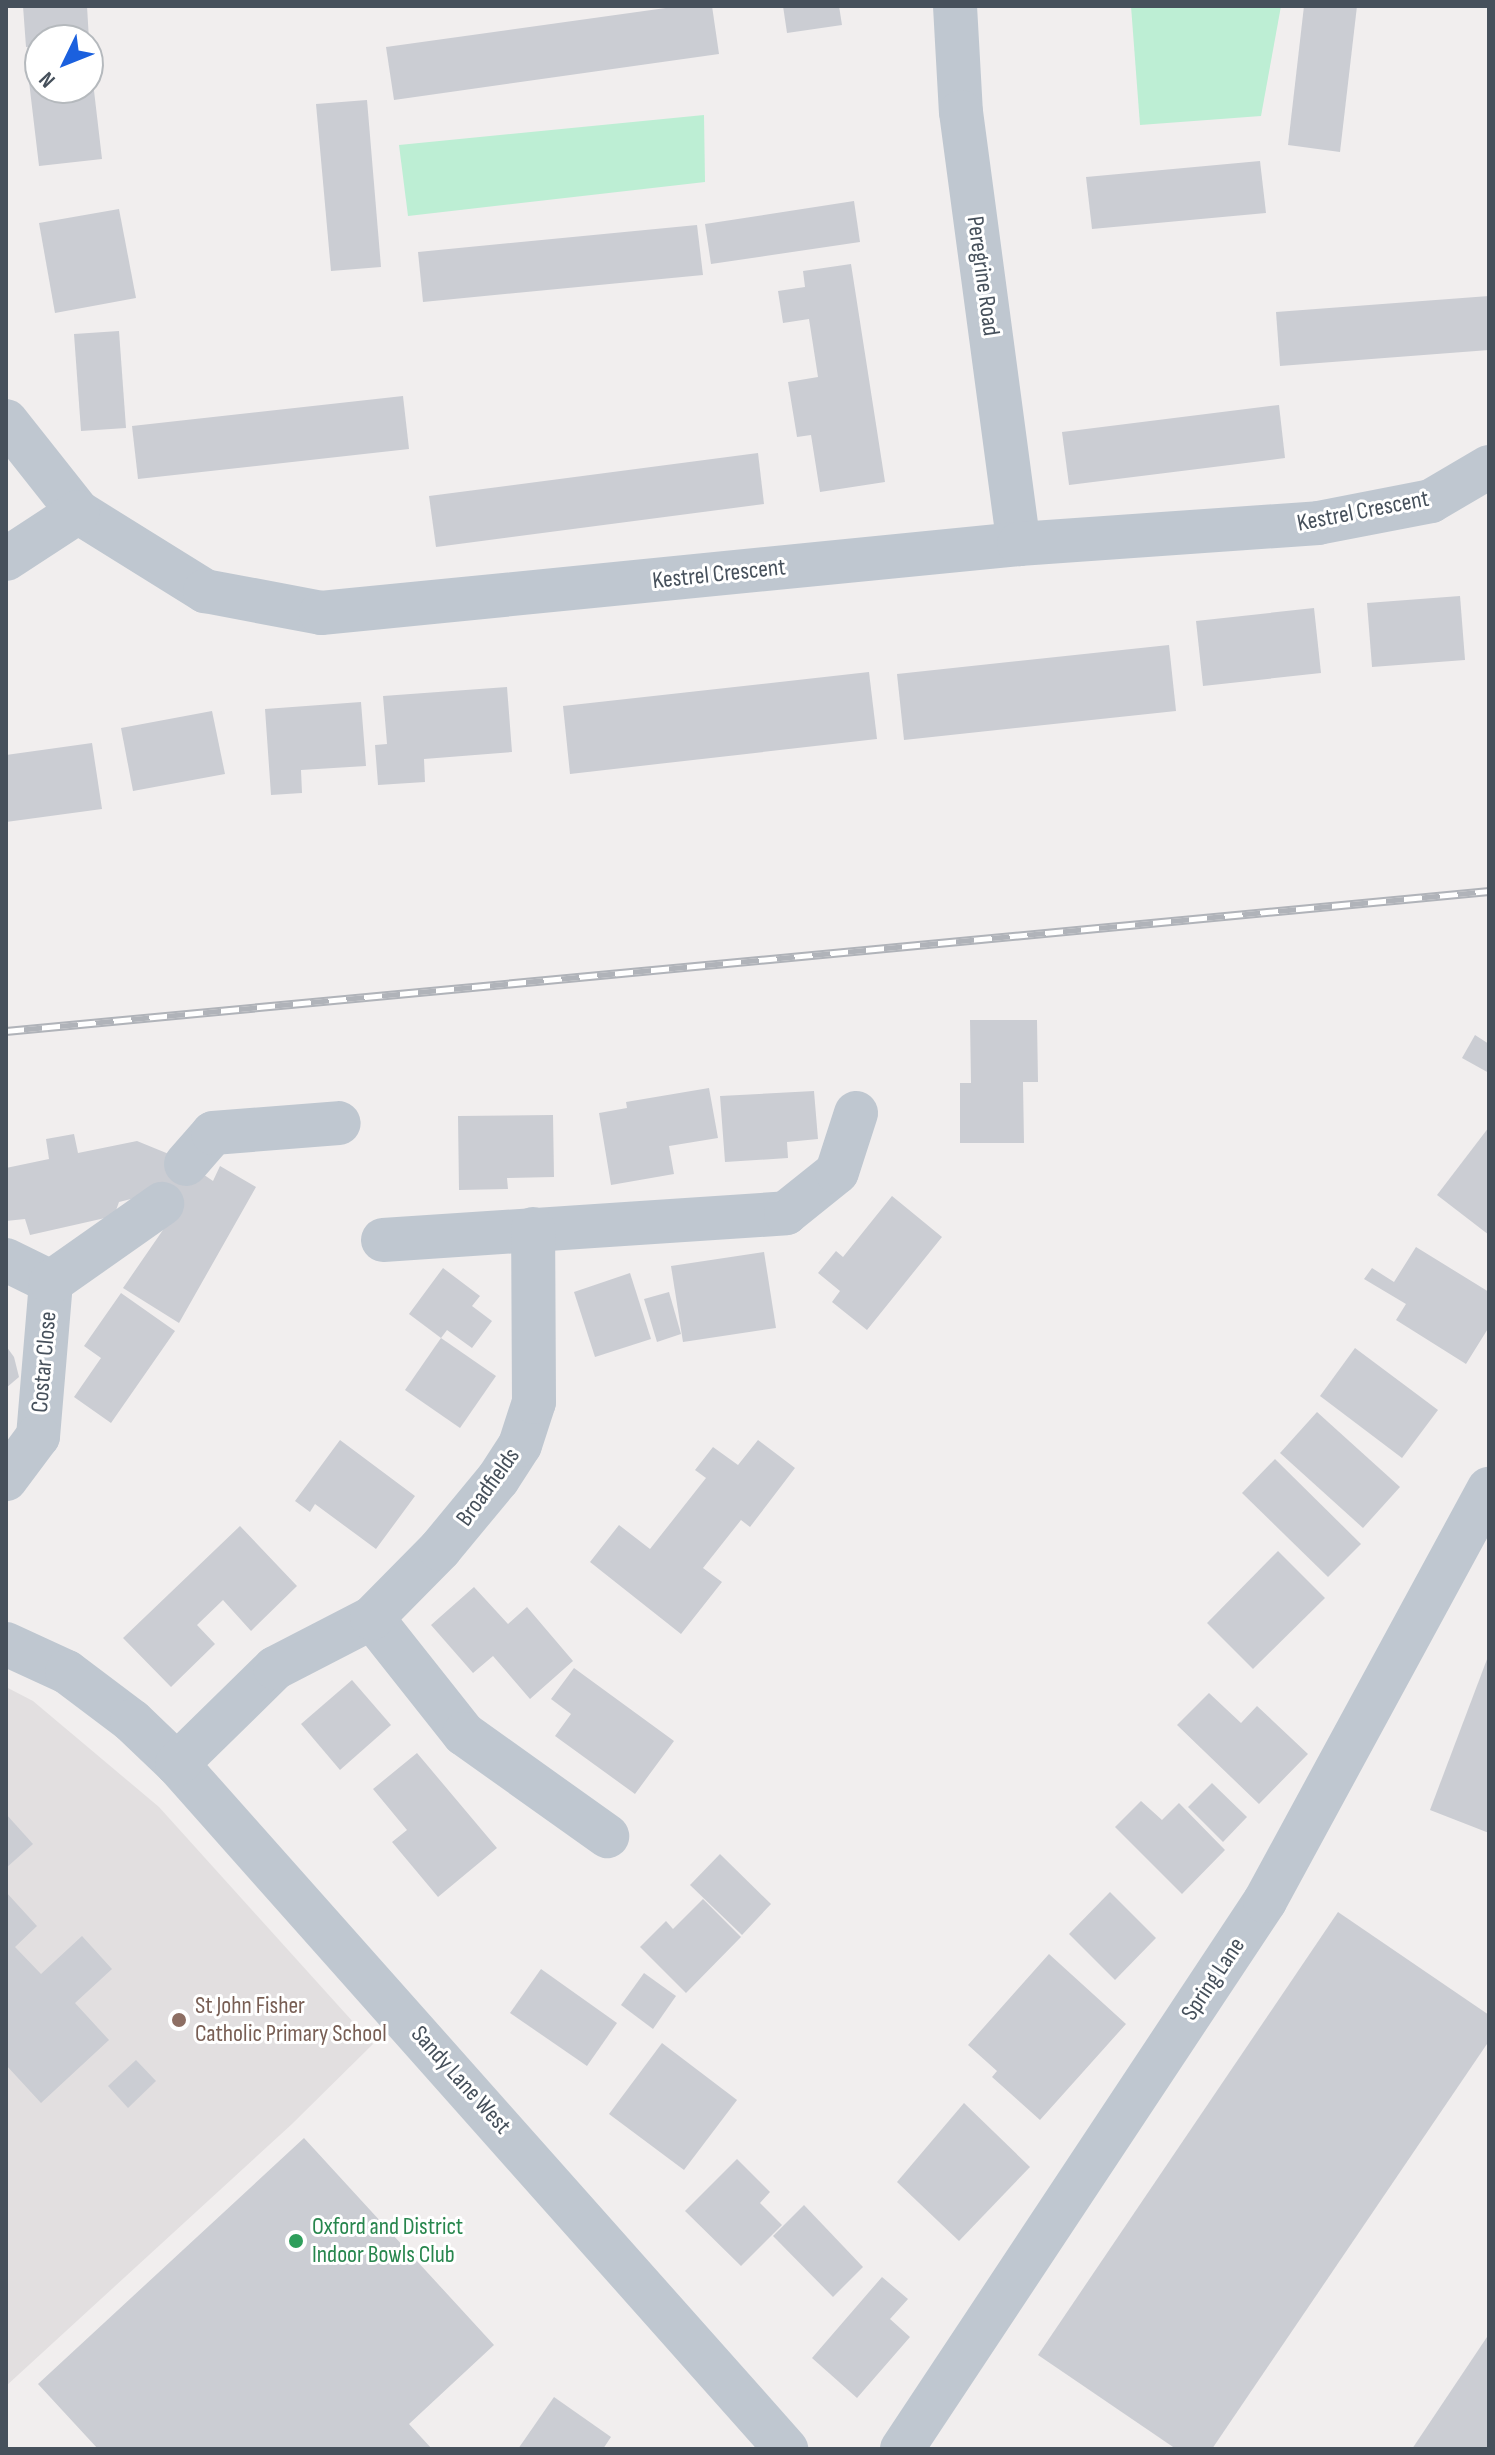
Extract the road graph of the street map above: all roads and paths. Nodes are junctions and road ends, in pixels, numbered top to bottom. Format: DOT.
graph roads {
  1 [pos="955,6"];
  2 [pos="6,421"];
  3 [pos="1489,467"];
  4 [pos="78,512"];
  5 [pos="1019,544"];
  6 [pos="6,559"];
  7 [pos="856,1113"];
  8 [pos="339,1123"];
  9 [pos="186,1164"];
  10 [pos="162,1204"];
  11 [pos="533,1229"];
  12 [pos="383,1240"];
  13 [pos="6,1260"];
  14 [pos="51,1282"];
  15 [pos="6,1479"];
  16 [pos="1489,1489"];
  17 [pos="372,1618"];
  18 [pos="6,1644"];
  19 [pos="177,1764"];
  20 [pos="607,1836"];
  21 [pos="786,2449"];
  22 [pos="902,2449"];
  1 -- 5 [label="street, Peregrine Road"];
  2 -- 4 [label="street, Kestrel Crescent"];
  3 -- 5 [label="street, Kestrel Crescent"];
  4 -- 5 [label="street, Kestrel Crescent"];
  4 -- 6 [label="street"];
  7 -- 11 [label="street"];
  8 -- 9 [label="street"];
  10 -- 14 [label="street, Costar Close"];
  11 -- 12 [label="street"];
  11 -- 17 [label="street, Broadfields"];
  13 -- 14 [label="street, Costar Close"];
  14 -- 15 [label="street, Costar Close"];
  16 -- 22 [label="street, Spring Lane"];
  17 -- 19 [label="street, Broadfields"];
  17 -- 20 [label="street"];
  18 -- 19 [label="street, Sandy Lane West"];
  19 -- 21 [label="street, Sandy Lane West"];
}
